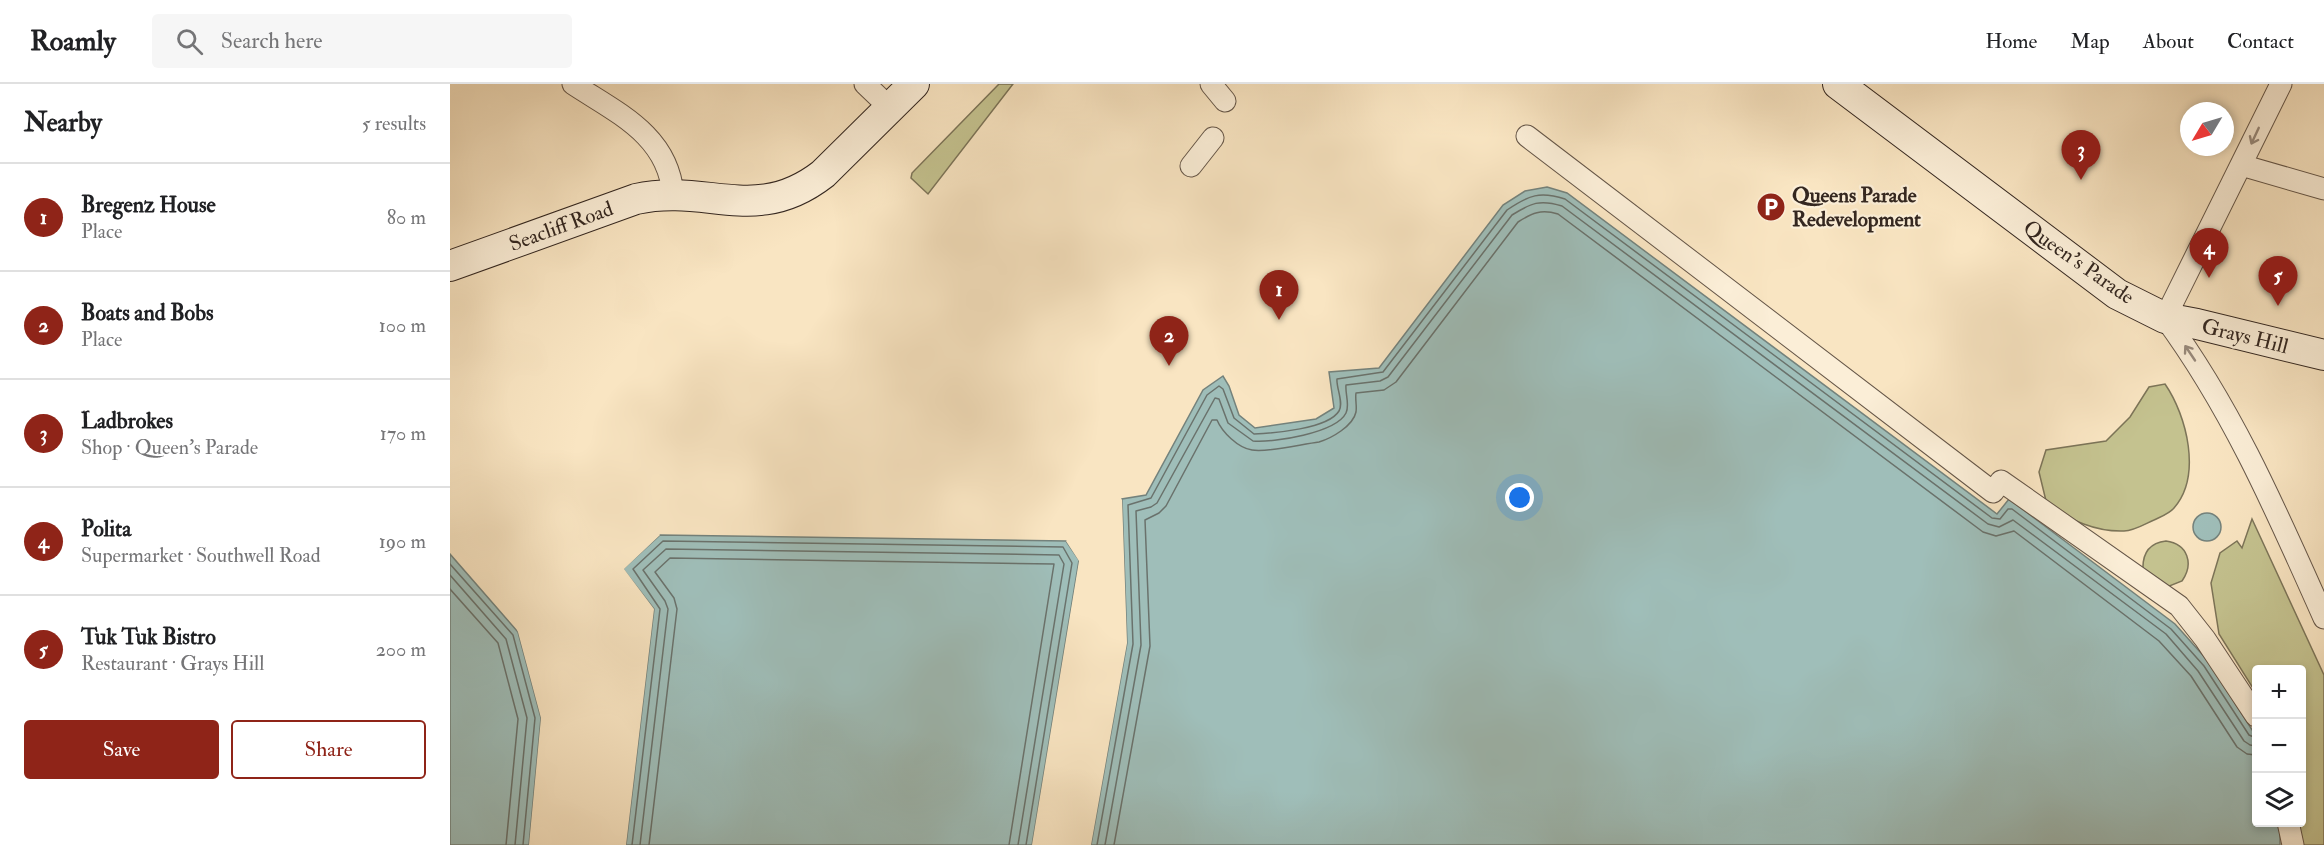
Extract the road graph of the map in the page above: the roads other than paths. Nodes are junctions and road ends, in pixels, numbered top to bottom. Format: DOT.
graph roads {
  1 [pos="573,84"];
  2 [pos="865,84"];
  3 [pos="914,84"];
  4 [pos="1211,84"];
  5 [pos="1838,84"];
  6 [pos="2281,84"];
  7 [pos="1225,101"];
  8 [pos="889,107"];
  9 [pos="1527,136"];
  10 [pos="1213,138"];
  11 [pos="2241,165"];
  12 [pos="1191,166"];
  13 [pos="2324,189"];
  14 [pos="673,194"];
  15 [pos="450,266"];
  16 [pos="2165,318"];
  17 [pos="2324,355"];
  18 [pos="2324,618"];
  19 [pos="2252,710"];
  20 [pos="2289,827"];
  21 [pos="2293,845"];
  1 -- 14 [label="street"];
  2 -- 8 [label="street"];
  3 -- 8 [label="main road, Seacliff Road"];
  4 -- 7 [label="street"];
  5 -- 16 [label="main road, Queen's Parade"];
  6 -- 11 [label="street, one-way"];
  8 -- 14 [label="main road, Seacliff Road"];
  9 -- 19 [label="street"];
  10 -- 12 [label="street"];
  11 -- 13 [label="street"];
  11 -- 16 [label="street"];
  14 -- 15 [label="main road, Seacliff Road"];
  16 -- 17 [label="main road, Grays Hill"];
  18 -- 16 [label="street, Queen's Parade, one-way"];
  20 -- 21 [label="street"];
}
